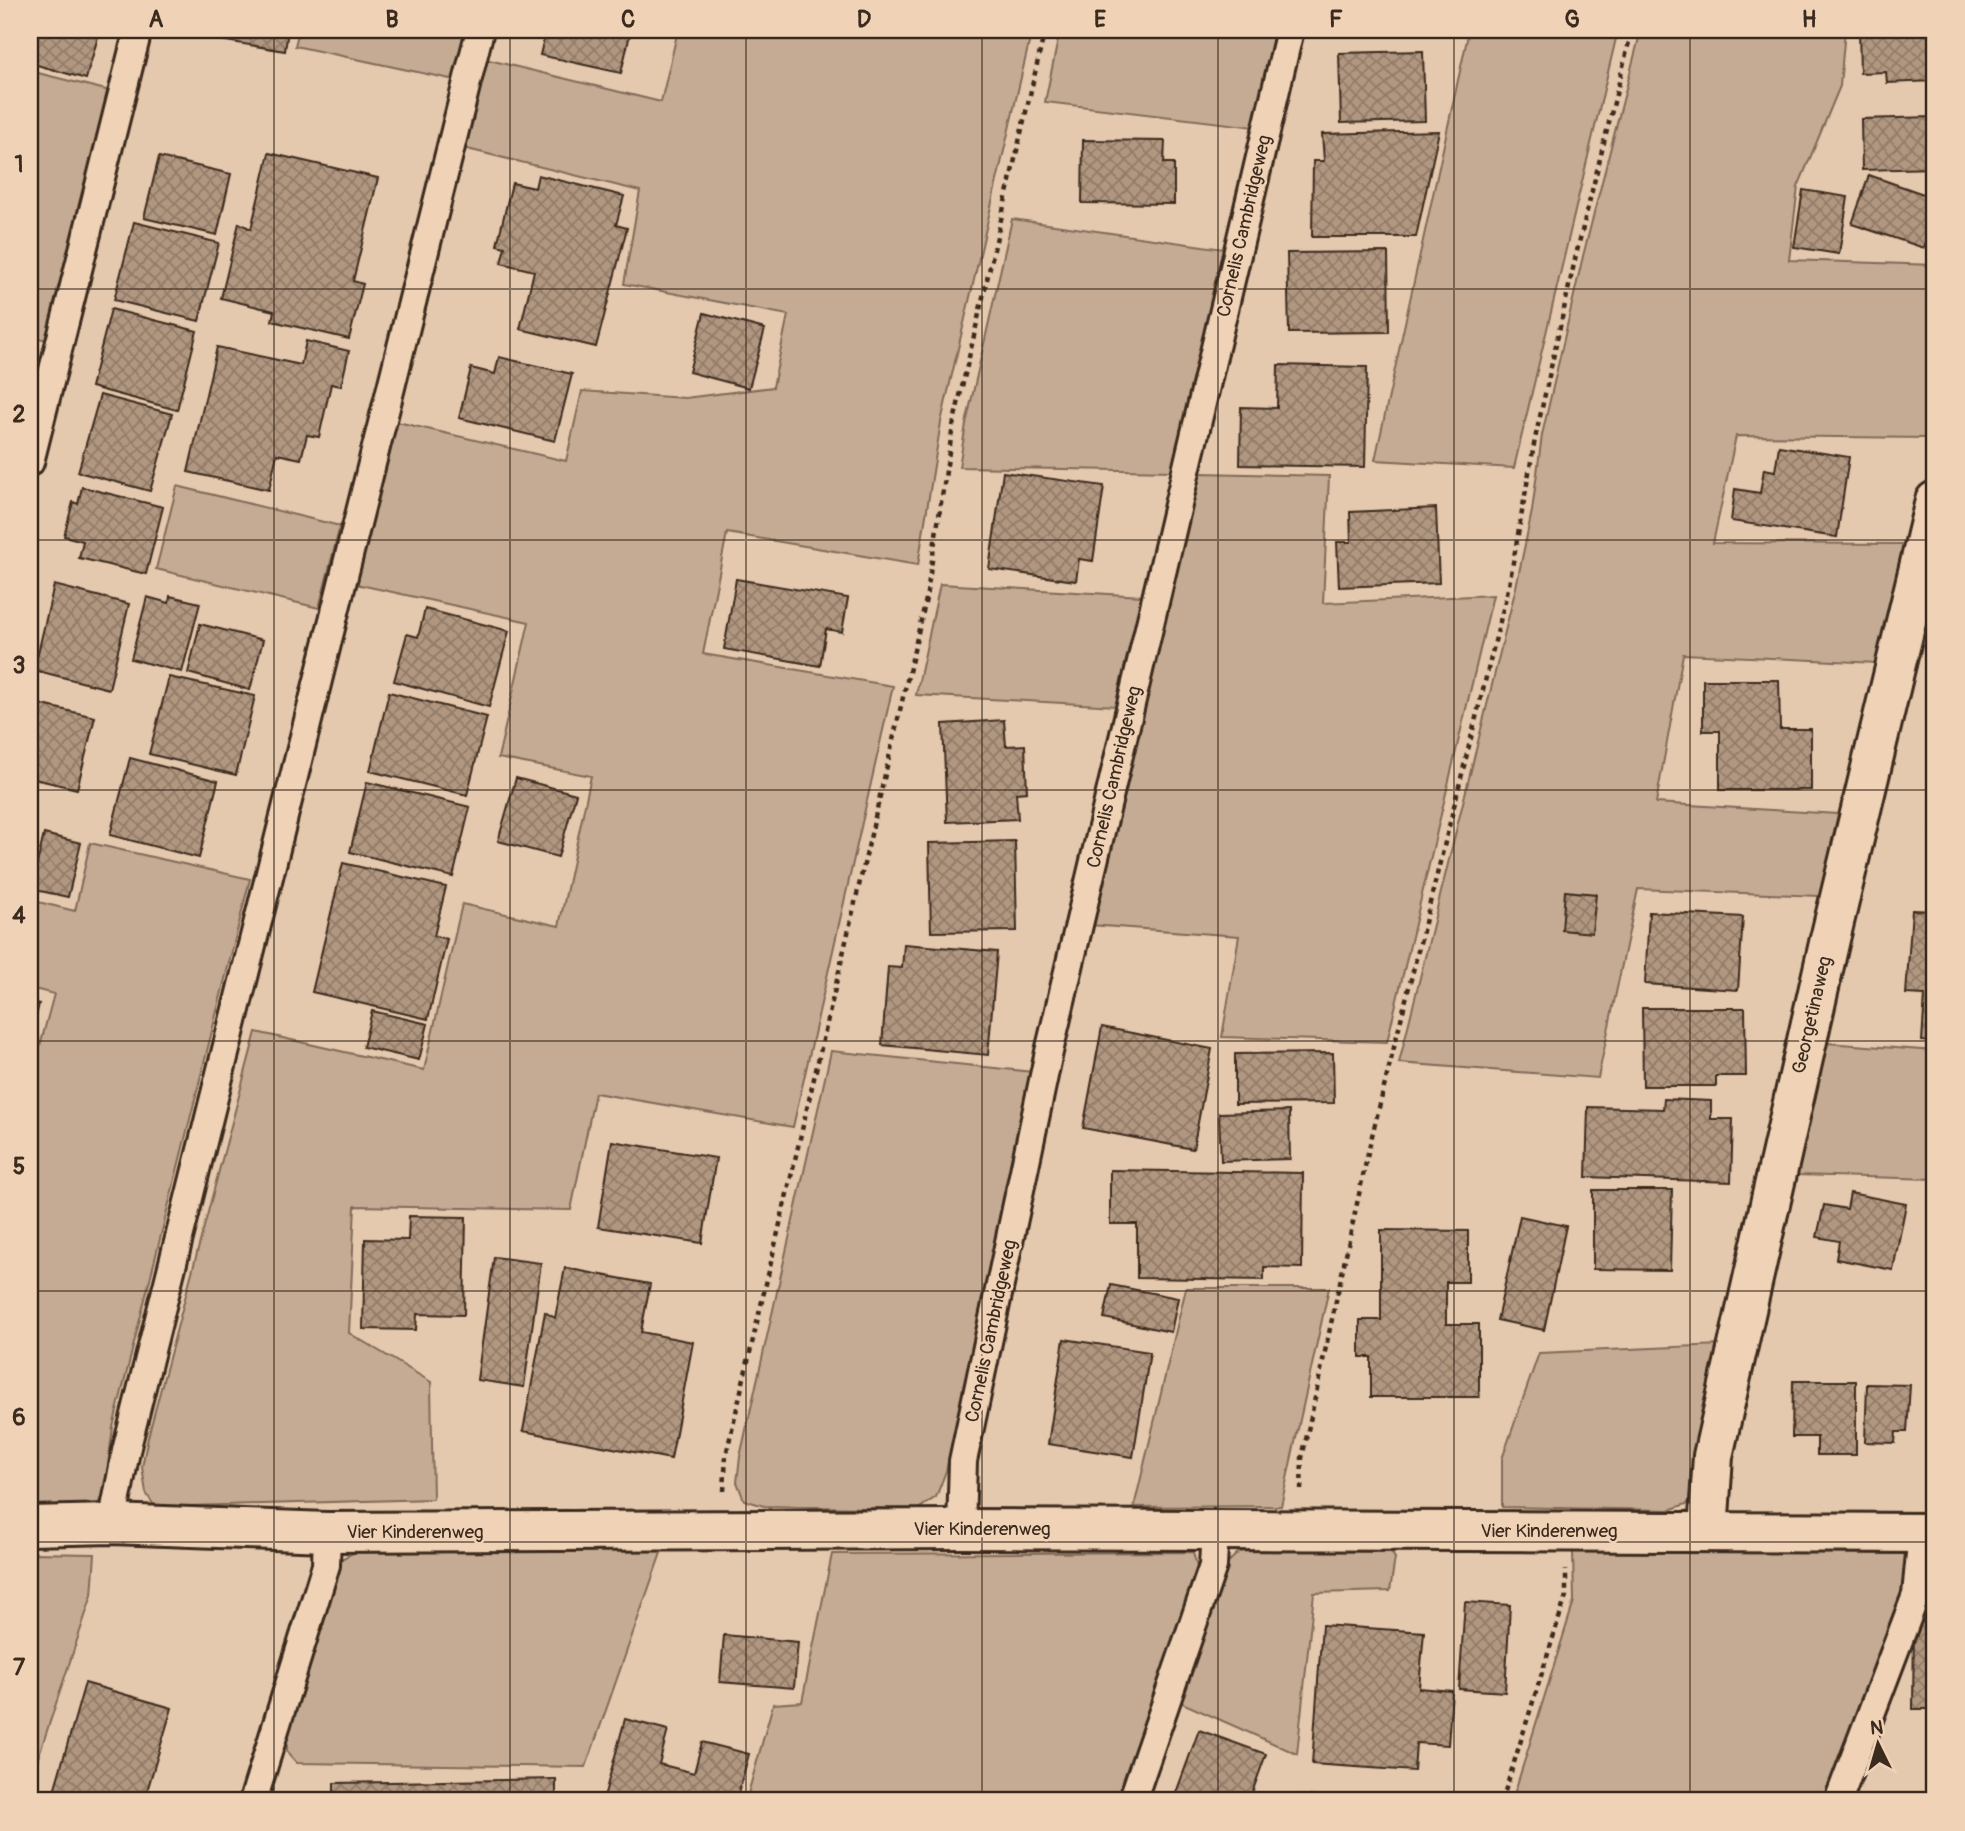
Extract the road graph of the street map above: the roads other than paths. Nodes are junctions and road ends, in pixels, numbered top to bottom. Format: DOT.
graph roads {
  1 [pos="138,30"];
  2 [pos="480,30"];
  3 [pos="1290,30"];
  4 [pos="30,462"];
  5 [pos="1935,502"];
  6 [pos="113,1524"];
  7 [pos="30,1526"];
  8 [pos="961,1529"];
  9 [pos="1215,1530"];
  10 [pos="327,1532"];
  11 [pos="1708,1532"];
  12 [pos="1928,1533"];
  13 [pos="253,1801"];
  14 [pos="1132,1801"];
  15 [pos="1838,1801"];
  1 -- 4 [label="lane"];
  2 -- 6 [label="lane"];
  3 -- 8 [label="lane, Cornelis Cambridgeweg"];
  5 -- 11 [label="street, Georgetinaweg"];
  6 -- 7 [label="street, Vier Kinderenweg"];
  6 -- 10 [label="street, Vier Kinderenweg"];
  8 -- 9 [label="street, Vier Kinderenweg"];
  8 -- 10 [label="street, Vier Kinderenweg"];
  9 -- 11 [label="street, Vier Kinderenweg"];
  9 -- 14 [label="lane"];
  10 -- 13 [label="lane"];
  11 -- 12 [label="street, Vier Kinderenweg"];
  12 -- 15 [label="lane"];
}
